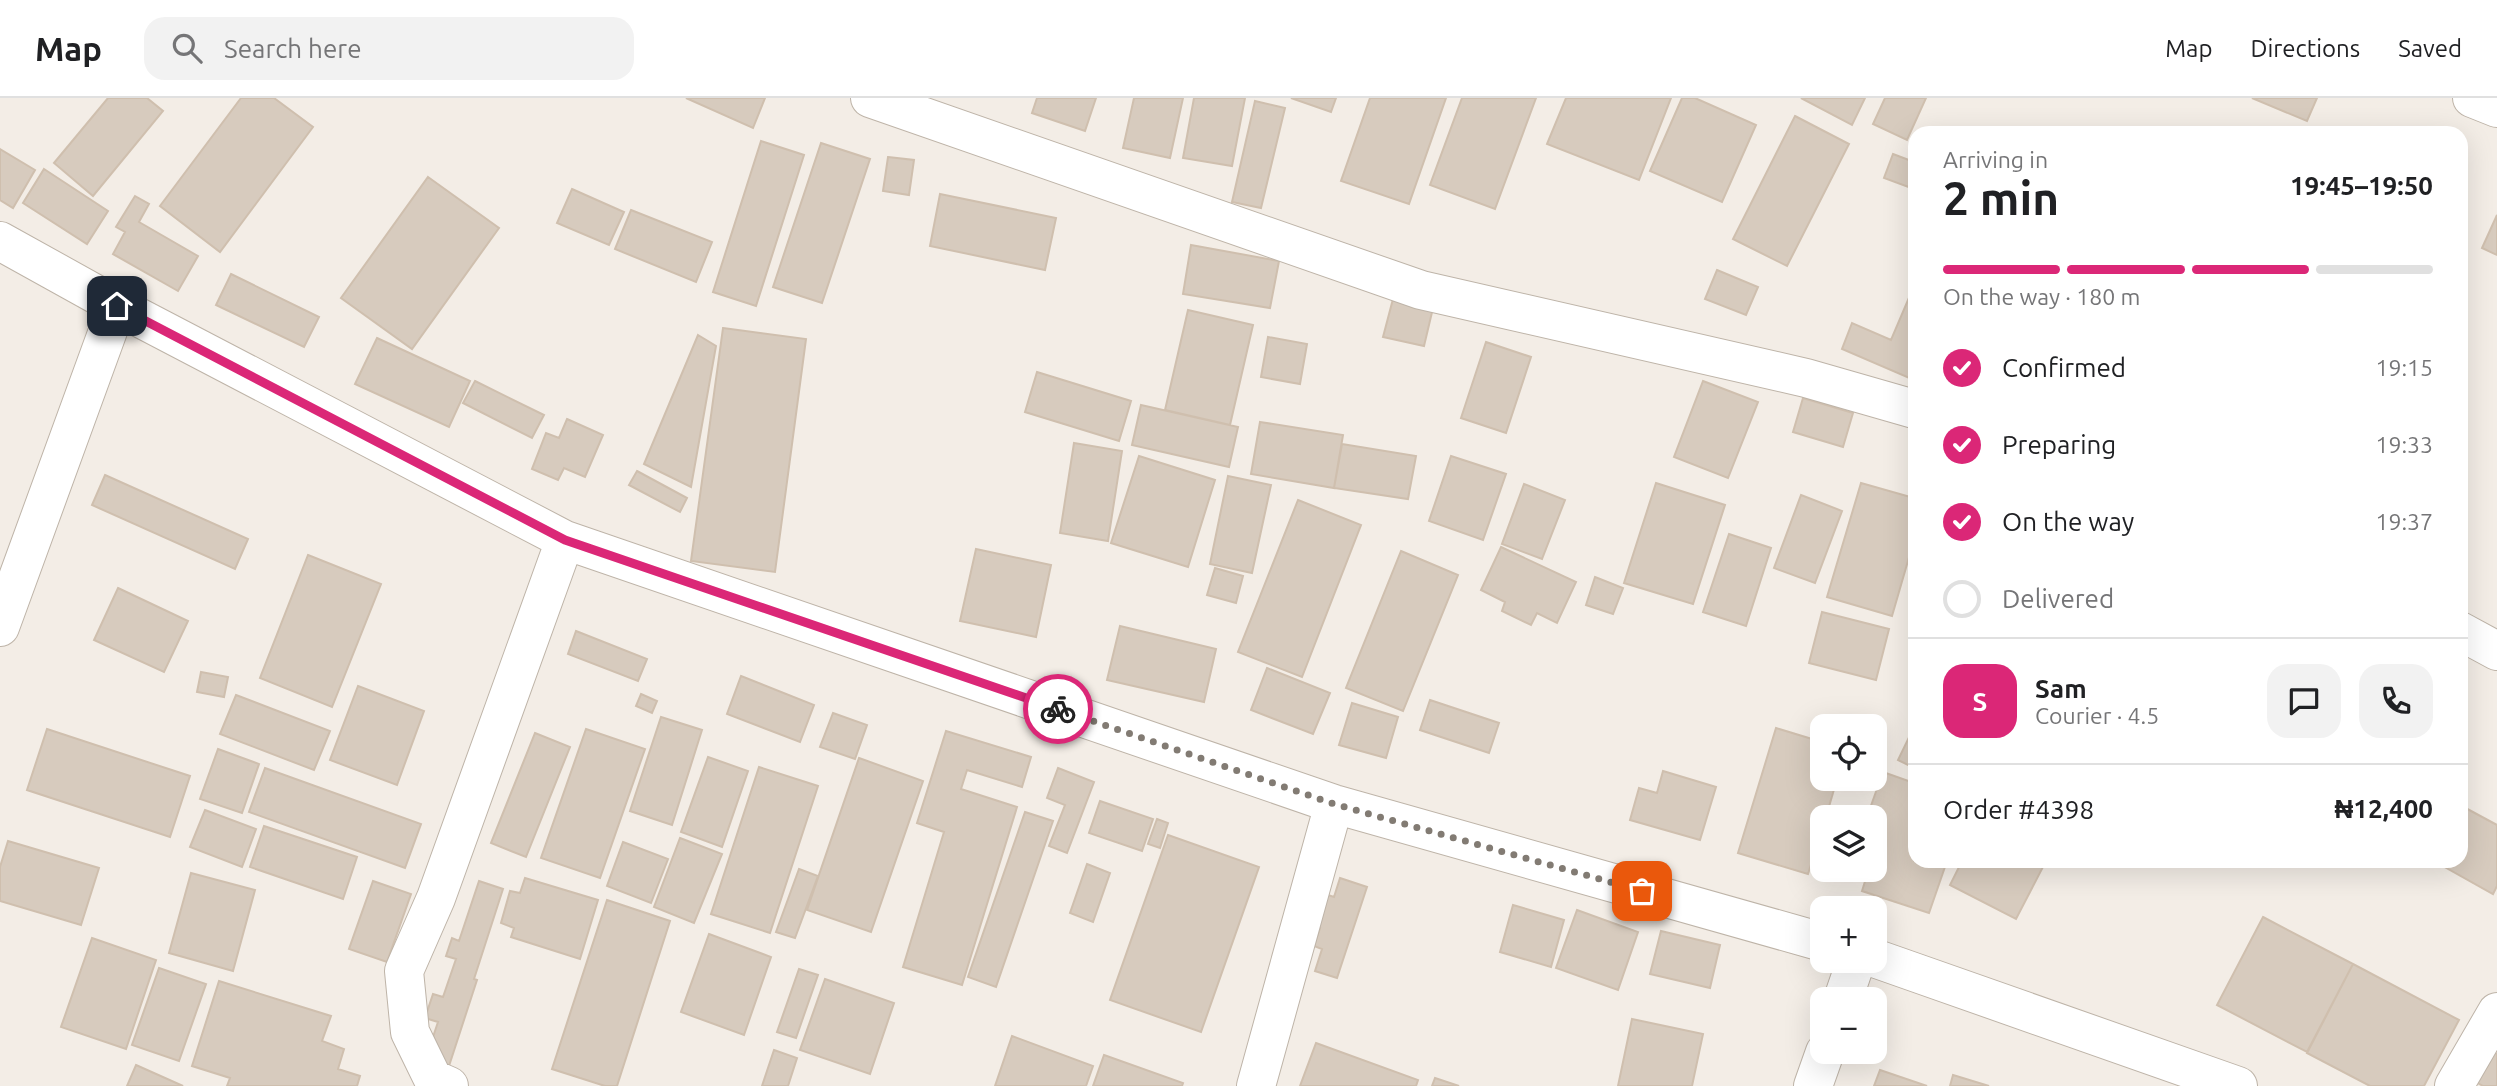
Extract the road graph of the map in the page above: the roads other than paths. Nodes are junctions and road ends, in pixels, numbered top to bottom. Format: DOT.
graph roads {
  1 [pos="870,98"];
  2 [pos="2472,98"];
  3 [pos="2497,108"];
  4 [pos="0,241"];
  5 [pos="117,306"];
  6 [pos="1908,407"];
  7 [pos="565,540"];
  8 [pos="0,627"];
  9 [pos="2468,635"];
  10 [pos="2497,651"];
  11 [pos="1334,804"];
  12 [pos="1810,939"];
  13 [pos="1887,962"];
  14 [pos="2497,1012"];
  15 [pos="1821,1064"];
  16 [pos="449,1086"];
  17 [pos="1256,1086"];
  18 [pos="1813,1086"];
  19 [pos="2238,1086"];
  20 [pos="2454,1086"];
  1 -- 6 [label="street"];
  2 -- 3 [label="street"];
  4 -- 5 [label="street"];
  5 -- 7 [label="street"];
  5 -- 8 [label="street"];
  7 -- 11 [label="street"];
  7 -- 16 [label="street"];
  9 -- 10 [label="street"];
  11 -- 12 [label="street"];
  11 -- 17 [label="street"];
  13 -- 19 [label="street"];
  14 -- 20 [label="street"];
  15 -- 18 [label="street"];
}
